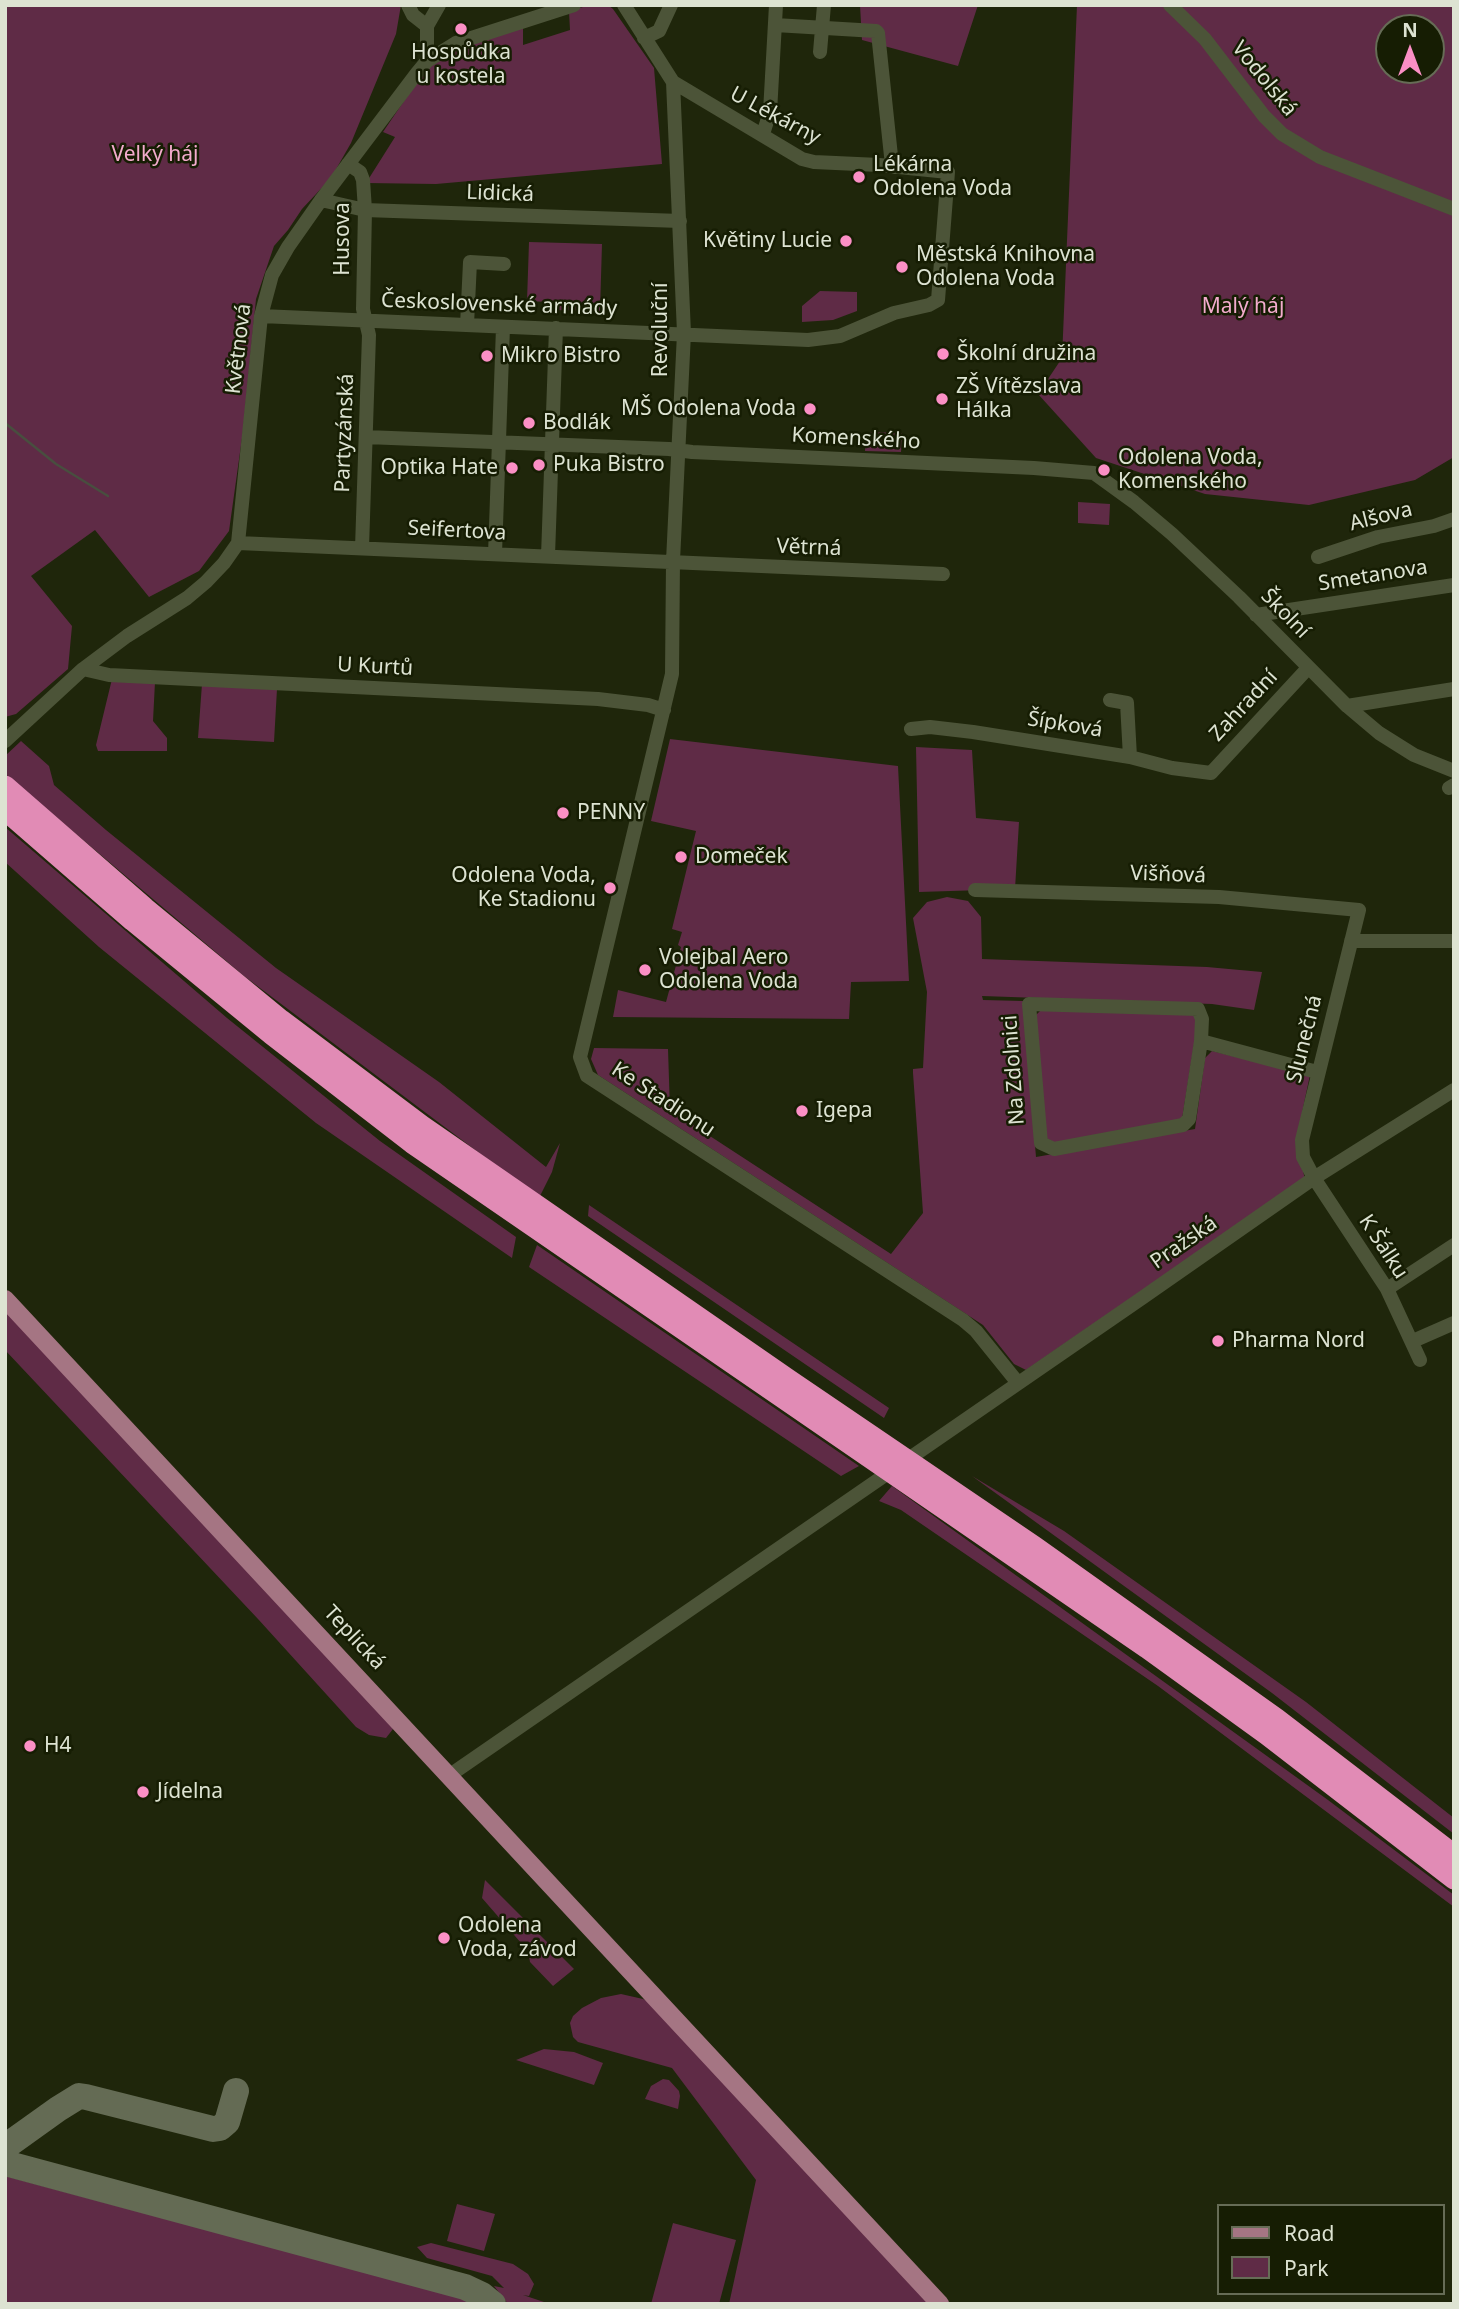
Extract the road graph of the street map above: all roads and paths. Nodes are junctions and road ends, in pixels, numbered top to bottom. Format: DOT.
graph roads {
  1 [pos="408,5"];
  2 [pos="439,5"];
  3 [pos="574,5"];
  4 [pos="624,5"];
  5 [pos="671,5"];
  6 [pos="776,5"];
  7 [pos="824,5"];
  8 [pos="1170,5"];
  9 [pos="775,25"];
  10 [pos="427,26"];
  11 [pos="821,27"];
  12 [pos="644,38"];
  13 [pos="820,52"];
  14 [pos="427,61"];
  15 [pos="673,82"];
  16 [pos="763,134"];
  17 [pos="348,164"];
  18 [pos="894,167"];
  19 [pos="321,200"];
  20 [pos="1454,209"];
  21 [pos="365,210"];
  22 [pos="680,221"];
  23 [pos="504,264"];
  24 [pos="938,300"];
  25 [pos="261,316"];
  26 [pos="366,320"];
  27 [pos="467,325"];
  28 [pos="503,327"];
  29 [pos="556,328"];
  30 [pos="684,333"];
  31 [pos="366,437"];
  32 [pos="499,442"];
  33 [pos="552,444"];
  34 [pos="680,450"];
  35 [pos="1094,473"];
  36 [pos="1454,519"];
  37 [pos="238,543"];
  38 [pos="362,548"];
  39 [pos="495,554"];
  40 [pos="548,556"];
  41 [pos="1318,557"];
  42 [pos="673,561"];
  43 [pos="943,574"];
  44 [pos="1454,585"];
  45 [pos="1256,615"];
  46 [pos="1308,668"];
  47 [pos="83,669"];
  48 [pos="1454,689"];
  49 [pos="1110,700"];
  50 [pos="1347,706"];
  51 [pos="664,710"];
  52 [pos="911,729"];
  53 [pos="8,738"];
  54 [pos="1130,757"];
  55 [pos="1454,771"];
  56 [pos="1211,773"];
  57 [pos="5,786"];
  58 [pos="5,810"];
  59 [pos="975,890"];
  60 [pos="1359,910"];
  61 [pos="1352,941"];
  62 [pos="1454,941"];
  63 [pos="1201,1041"];
  64 [pos="1317,1072"];
  65 [pos="1454,1090"];
  66 [pos="1314,1178"];
  67 [pos="1454,1245"];
  68 [pos="1387,1289"];
  69 [pos="5,1299"];
  70 [pos="1454,1323"];
  71 [pos="1412,1341"];
  72 [pos="1420,1360"];
  73 [pos="1018,1382"];
  74 [pos="450,1775"];
  75 [pos="1454,1855"];
  76 [pos="1454,1879"];
  77 [pos="940,2304"];
  1 -- 10 [label="street"];
  2 -- 10 [label="street"];
  3 -- 14 [label="street, Květnová"];
  4 -- 12 [label="street"];
  5 -- 12 [label="street"];
  6 -- 9 [label="street"];
  7 -- 11 [label="street"];
  8 -- 20 [label="street, Vodolská"];
  9 -- 11 [label="street"];
  9 -- 16 [label="street"];
  10 -- 14 [label="street"];
  11 -- 13 [label="street"];
  11 -- 18 [label="street"];
  12 -- 15 [label="street"];
  14 -- 17 [label="street, Květnová"];
  15 -- 16 [label="street, U Lékárny"];
  15 -- 22 [label="street, Revoluční"];
  16 -- 18 [label="street, U Lékárny"];
  17 -- 19 [label="street, Květnová"];
  17 -- 21 [label="street, Husova"];
  18 -- 24 [label="street, U Lékárny"];
  19 -- 21 [label="street, Lidická"];
  19 -- 25 [label="street, Květnová"];
  21 -- 22 [label="street, Lidická"];
  21 -- 26 [label="street, Husova"];
  22 -- 30 [label="street, Revoluční"];
  23 -- 27 [label="street"];
  24 -- 30 [label="street, Československé armády"];
  25 -- 26 [label="street, Československé armády"];
  25 -- 37 [label="street, Květnová"];
  26 -- 27 [label="street, Československé armády"];
  26 -- 31 [label="street, Partyzánská"];
  27 -- 28 [label="street, Československé armády"];
  28 -- 29 [label="street, Československé armády"];
  28 -- 32 [label="street"];
  29 -- 30 [label="street, Československé armády"];
  29 -- 33 [label="street"];
  30 -- 34 [label="street, Revoluční"];
  31 -- 32 [label="street, Komenského"];
  31 -- 38 [label="street, Partyzánská"];
  32 -- 33 [label="street, Komenského"];
  32 -- 39 [label="street"];
  33 -- 34 [label="street, Komenského"];
  33 -- 40 [label="street"];
  34 -- 35 [label="street, Komenského"];
  34 -- 42 [label="street, Revoluční"];
  35 -- 45 [label="street, Školní"];
  36 -- 41 [label="street, Alšova"];
  37 -- 38 [label="street, Seifertova"];
  37 -- 47 [label="street"];
  38 -- 39 [label="street, Seifertova"];
  39 -- 40 [label="street, Seifertova"];
  40 -- 42 [label="street, Seifertova"];
  42 -- 43 [label="street, Větrná"];
  42 -- 51 [label="street, Revoluční"];
  44 -- 45 [label="street, Smetanova"];
  45 -- 46 [label="street, Školní"];
  46 -- 50 [label="street, Školní"];
  46 -- 56 [label="street, Zahradní"];
  47 -- 51 [label="street, U Kurtů"];
  47 -- 53 [label="street"];
  48 -- 50 [label="street"];
  49 -- 54 [label="street"];
  50 -- 55 [label="street, Školní"];
  51 -- 73 [label="street, Ke Stadionu"];
  52 -- 54 [label="street, Šípková"];
  54 -- 56 [label="street, Šípková"];
  57 -- 75 [label="highway"];
  58 -- 76 [label="highway"];
  59 -- 60 [label="street, Višňová"];
  60 -- 61 [label="street, Slunečná"];
  61 -- 62 [label="street"];
  61 -- 64 [label="street, Slunečná"];
  63 -- 63 [label="street, Na Zdolnici"];
  63 -- 64 [label="street"];
  64 -- 66 [label="street, Slunečná"];
  65 -- 66 [label="street, Pražská"];
  66 -- 68 [label="street, K Šálku"];
  66 -- 73 [label="street, Pražská"];
  67 -- 68 [label="street"];
  68 -- 71 [label="street, K Šálku"];
  69 -- 74 [label="main road, Teplická"];
  70 -- 71 [label="street"];
  71 -- 72 [label="street, K Šálku"];
  73 -- 74 [label="street, Pražská"];
  74 -- 77 [label="main road, Teplická"];
}
